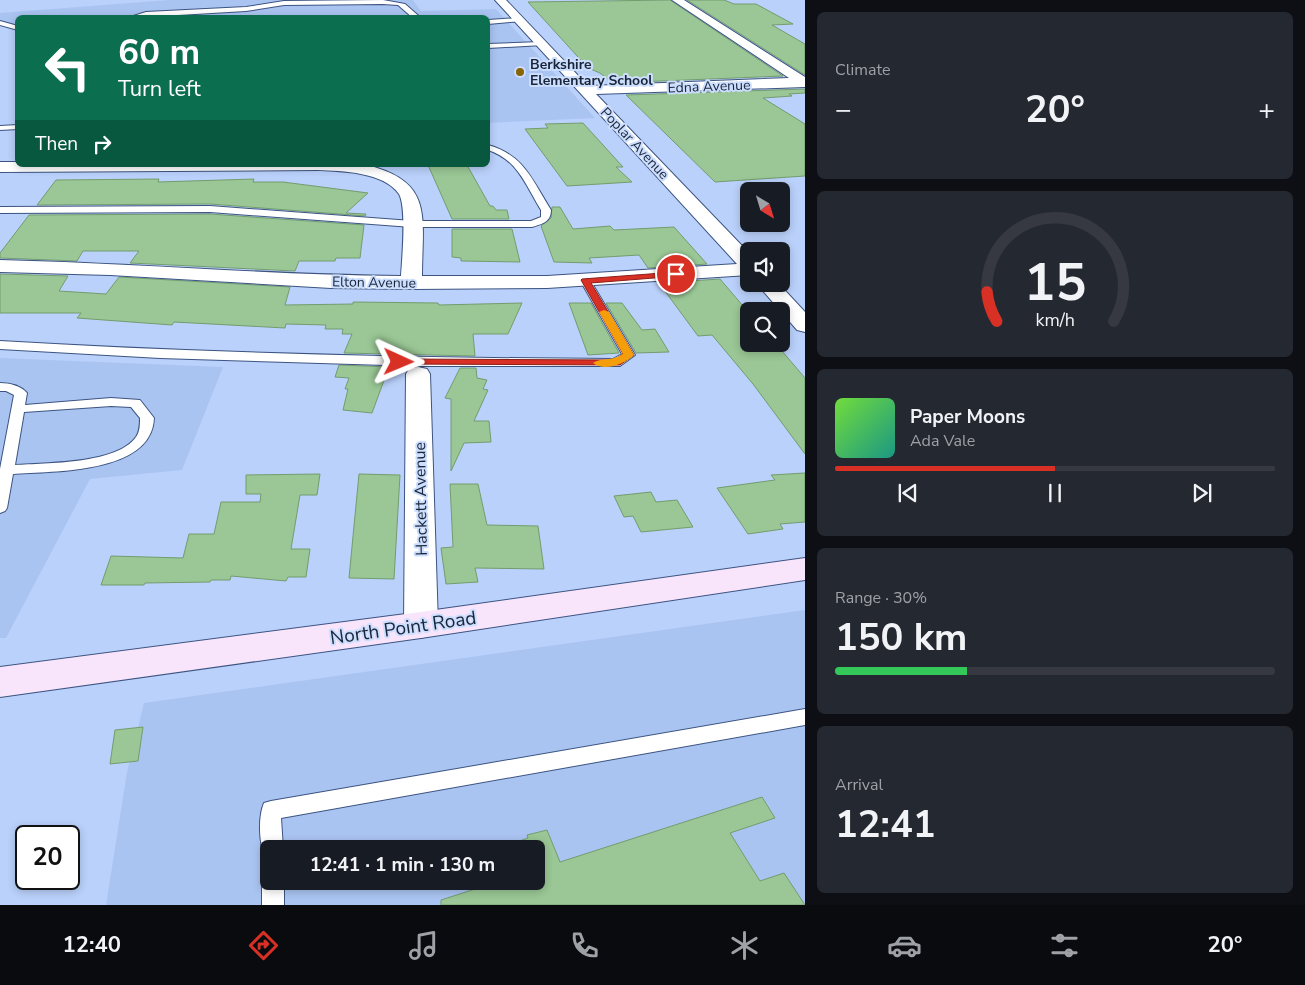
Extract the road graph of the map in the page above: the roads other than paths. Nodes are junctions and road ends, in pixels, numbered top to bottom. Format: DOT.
graph roads {
  1 [pos="500,0"];
  2 [pos="677,0"];
  3 [pos="142,15"];
  4 [pos="411,15"];
  5 [pos="519,20"];
  6 [pos="490,22"];
  7 [pos="0,23"];
  8 [pos="15,27"];
  9 [pos="541,44"];
  10 [pos="490,46"];
  11 [pos="804,82"];
  12 [pos="585,90"];
  13 [pos="14,127"];
  14 [pos="0,128"];
  15 [pos="490,148"];
  16 [pos="0,167"];
  17 [pos="15,167"];
  18 [pos="336,167"];
  19 [pos="0,210"];
  20 [pos="412,224"];
  21 [pos="740,255"];
  22 [pos="0,266"];
  23 [pos="740,270"];
  24 [pos="585,280"];
  25 [pos="411,283"];
  26 [pos="775,292"];
  27 [pos="805,324"];
  28 [pos="0,345"];
  29 [pos="418,374"];
  30 [pos="0,387"];
  31 [pos="18,409"];
  32 [pos="7,470"];
  33 [pos="0,508"];
  34 [pos="805,569"];
  35 [pos="422,625"];
  36 [pos="0,682"];
  37 [pos="805,716"];
  38 [pos="272,840"];
  39 [pos="273,890"];
  40 [pos="273,905"];
  1 -- 5 [label="street, Poplar Avenue"];
  2 -- 11 [label="street"];
  3 -- 4 [label="lane"];
  5 -- 6 [label="lane"];
  5 -- 9 [label="street, Poplar Avenue"];
  7 -- 8 [label="lane"];
  9 -- 10 [label="lane"];
  9 -- 12 [label="street, Poplar Avenue"];
  11 -- 12 [label="street, Edna Avenue"];
  12 -- 21 [label="street, Poplar Avenue"];
  13 -- 14 [label="lane"];
  15 -- 20 [label="lane"];
  16 -- 17 [label="street"];
  18 -- 20 [label="street"];
  19 -- 20 [label="lane"];
  20 -- 25 [label="street"];
  22 -- 25 [label="street, Elton Avenue"];
  23 -- 24 [label="street, Elton Avenue"];
  24 -- 25 [label="street, Elton Avenue"];
  24 -- 28 [label="lane"];
  26 -- 27 [label="street"];
  29 -- 35 [label="street, Hackett Avenue"];
  30 -- 31 [label="lane"];
  31 -- 32 [label="lane"];
  31 -- 32 [label="lane"];
  32 -- 33 [label="lane"];
  34 -- 35 [label="street, North Point Road"];
  35 -- 36 [label="street, North Point Road"];
  37 -- 38 [label="lane"];
  39 -- 40 [label="lane"];
}
